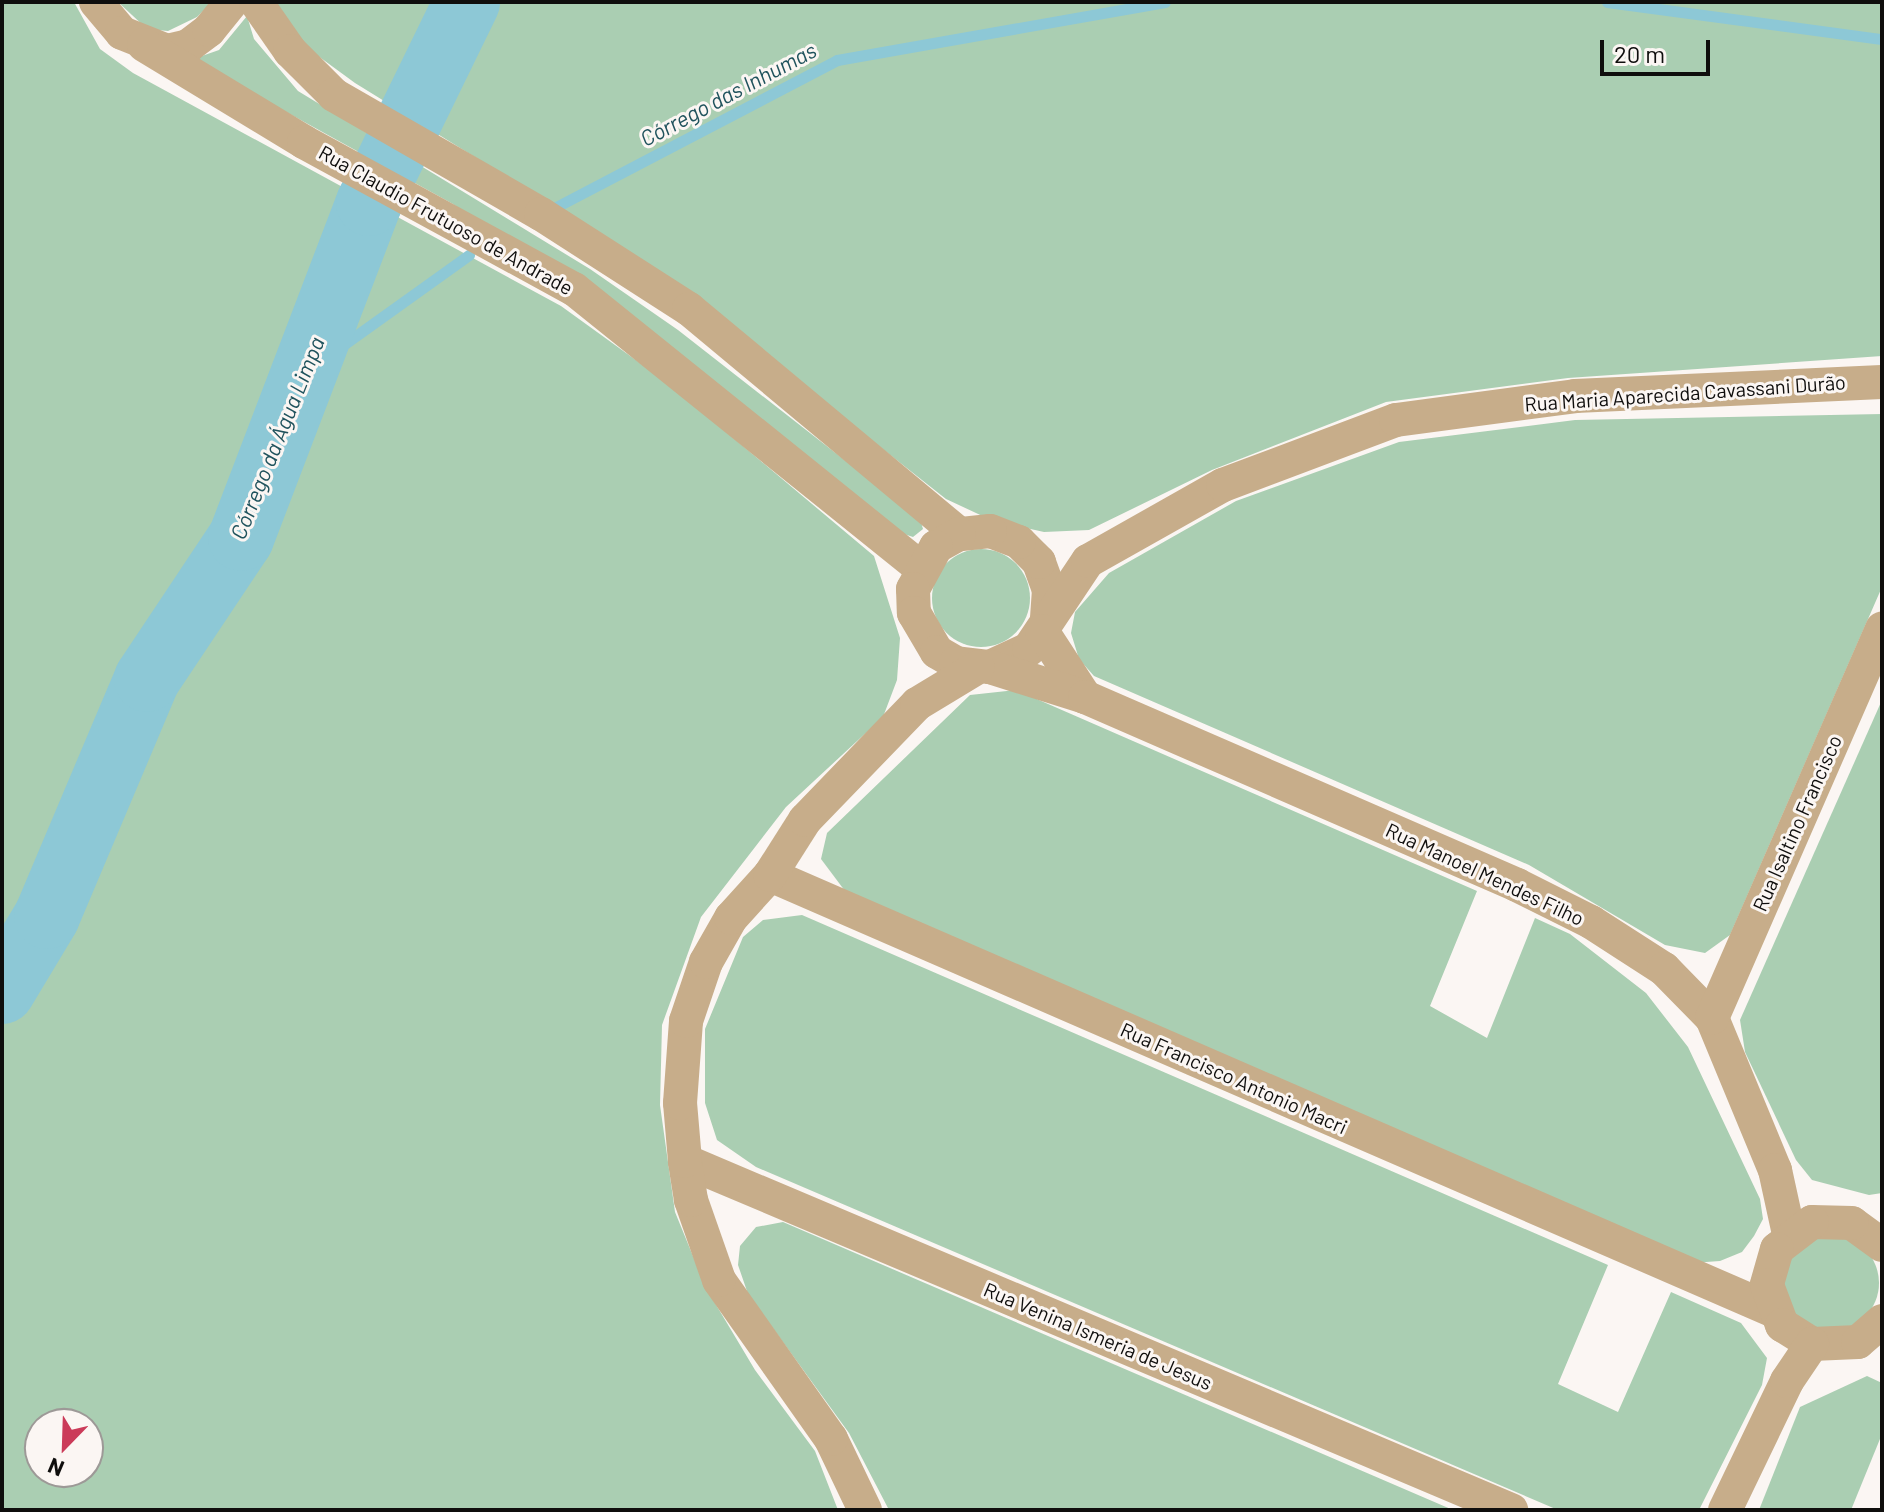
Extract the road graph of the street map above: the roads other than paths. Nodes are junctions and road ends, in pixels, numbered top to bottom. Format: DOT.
graph roads {
  1 [pos="96,2"];
  2 [pos="232,2"];
  3 [pos="256,2"];
  4 [pos="144,45"];
  5 [pos="1882,382"];
  6 [pos="959,534"];
  7 [pos="1019,542"];
  8 [pos="1088,561"];
  9 [pos="920,567"];
  10 [pos="1044,625"];
  11 [pos="1882,628"];
  12 [pos="922,635"];
  13 [pos="984,667"];
  14 [pos="1085,697"];
  15 [pos="917,704"];
  16 [pos="770,875"];
  17 [pos="1712,1018"];
  18 [pos="685,1161"];
  19 [pos="1801,1228"];
  20 [pos="1882,1245"];
  21 [pos="1770,1298"];
  22 [pos="1877,1335"];
  23 [pos="1804,1340"];
  24 [pos="865,1510"];
  25 [pos="1511,1510"];
  26 [pos="1725,1510"];
  1 -- 4 [label="street, Rua Claudio Frutuoso de Andrade"];
  2 -- 4 [label="street"];
  3 -- 6 [label="street"];
  4 -- 9 [label="street, Rua Claudio Frutuoso de Andrade"];
  5 -- 8 [label="street, Rua Maria Aparecida Cavassani Durão"];
  6 -- 7 [label="street"];
  6 -- 9 [label="street"];
  7 -- 8 [label="street"];
  7 -- 10 [label="street"];
  8 -- 10 [label="street, Rua Maria Aparecida Cavassani Durão"];
  9 -- 12 [label="street"];
  10 -- 13 [label="street"];
  10 -- 14 [label="street"];
  11 -- 17 [label="street, Rua Isaltino Francisco"];
  12 -- 13 [label="street"];
  12 -- 15 [label="street"];
  13 -- 14 [label="street, Rua Manoel Mendes Filho"];
  13 -- 15 [label="street"];
  14 -- 17 [label="street, Rua Manoel Mendes Filho"];
  15 -- 16 [label="street"];
  16 -- 18 [label="street"];
  16 -- 21 [label="street, Rua Francisco Antonio Macri"];
  17 -- 19 [label="street, Rua Manoel Mendes Filho"];
  18 -- 24 [label="street"];
  18 -- 25 [label="street, Rua Venina Ismeria de Jesus"];
  19 -- 20 [label="street"];
  19 -- 21 [label="street"];
  21 -- 23 [label="street"];
  22 -- 23 [label="street"];
  23 -- 26 [label="street"];
}
